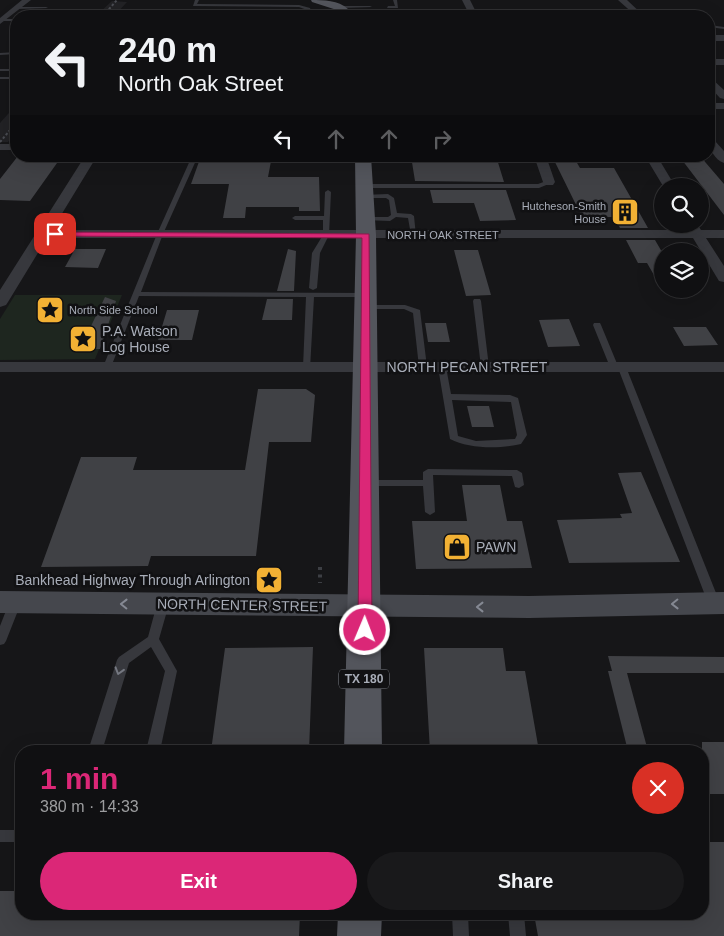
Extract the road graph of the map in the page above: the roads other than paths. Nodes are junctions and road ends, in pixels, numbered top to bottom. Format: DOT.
graph roads {
  1 [pos="27,0"];
  2 [pos="197,0"];
  3 [pos="316,0"];
  4 [pos="622,0"];
  5 [pos="396,2"];
  6 [pos="368,5"];
  7 [pos="388,5"];
  8 [pos="17,8"];
  9 [pos="46,8"];
  10 [pos="343,8"];
  11 [pos="14,10"];
  12 [pos="309,10"];
  13 [pos="633,10"];
  14 [pos="715,87"];
  15 [pos="724,96"];
  16 [pos="715,149"];
  17 [pos="724,159"];
  18 [pos="87,162"];
  19 [pos="191,162"];
  20 [pos="364,162"];
  21 [pos="542,162"];
  22 [pos="655,162"];
  23 [pos="664,178"];
  24 [pos="549,182"];
  25 [pos="328,192"];
  26 [pos="365,209"];
  27 [pos="394,215"];
  28 [pos="295,218"];
  29 [pos="326,218"];
  30 [pos="654,230"];
  31 [pos="709,232"];
  32 [pos="696,233"];
  33 [pos="43,234"];
  34 [pos="160,234"];
  35 [pos="724,234"];
  36 [pos="326,235"];
  37 [pos="414,235"];
  38 [pos="724,278"];
  39 [pos="311,291"];
  40 [pos="136,294"];
  41 [pos="366,301"];
  42 [pos="477,301"];
  43 [pos="0,302"];
  44 [pos="597,325"];
  45 [pos="0,367"];
  46 [pos="107,367"];
  47 [pos="307,367"];
  48 [pos="442,367"];
  49 [pos="485,367"];
  50 [pos="618,367"];
  51 [pos="724,367"];
  52 [pos="366,368"];
  53 [pos="423,368"];
  54 [pos="446,397"];
  55 [pos="365,483"];
  56 [pos="428,483"];
  57 [pos="519,485"];
  58 [pos="430,512"];
  59 [pos="8,602"];
  60 [pos="719,603"];
  61 [pos="163,604"];
  62 [pos="365,607"];
  63 [pos="153,639"];
  64 [pos="0,641"];
  65 [pos="97,745"];
  66 [pos="154,745"];
  67 [pos="363,745"];
  68 [pos="0,836"];
  69 [pos="15,836"];
  70 [pos="360,920"];
  71 [pos="461,920"];
  72 [pos="517,920"];
  73 [pos="359,936"];
  74 [pos="462,936"];
  75 [pos="518,936"];
  1 -- 8 [label="street"];
  2 -- 12 [label="lane"];
  3 -- 10 [label="main road"];
  4 -- 13 [label="street"];
  5 -- 7 [label="lane"];
  6 -- 10 [label="lane"];
  8 -- 9 [label="lane"];
  8 -- 11 [label="street"];
  14 -- 15 [label="street"];
  16 -- 17 [label="street"];
  18 -- 33 [label="street"];
  19 -- 34 [label="lane"];
  20 -- 26 [label="main road, TX 180"];
  21 -- 24 [label="street"];
  22 -- 23 [label="street"];
  24 -- 26 [label="lane"];
  25 -- 29 [label="lane"];
  26 -- 27 [label="lane"];
  26 -- 27 [label="lane"];
  26 -- 36 [label="street, NORTH OAK STREET"];
  26 -- 37 [label="street, NORTH OAK STREET"];
  26 -- 41 [label="main road, TX 180"];
  27 -- 37 [label="lane"];
  28 -- 29 [label="lane"];
  29 -- 36 [label="lane"];
  30 -- 37 [label="street, NORTH OAK STREET"];
  31 -- 35 [label="street, NORTH OAK STREET"];
  32 -- 38 [label="street"];
  33 -- 34 [label="street, NORTH OAK STREET"];
  33 -- 43 [label="street"];
  34 -- 36 [label="street, NORTH OAK STREET"];
  34 -- 40 [label="lane"];
  36 -- 39 [label="lane"];
  39 -- 40 [label="lane"];
  39 -- 41 [label="lane"];
  39 -- 47 [label="lane"];
  40 -- 46 [label="lane"];
  41 -- 52 [label="main road, TX 180"];
  41 -- 53 [label="lane"];
  42 -- 49 [label="lane"];
  44 -- 50 [label="lane"];
  45 -- 46 [label="street, NORTH PECAN STREET"];
  46 -- 47 [label="street, NORTH PECAN STREET"];
  47 -- 52 [label="street, NORTH PECAN STREET"];
  48 -- 49 [label="street, NORTH PECAN STREET"];
  48 -- 53 [label="street, NORTH PECAN STREET"];
  48 -- 54 [label="lane"];
  49 -- 50 [label="street, NORTH PECAN STREET"];
  50 -- 51 [label="street, NORTH PECAN STREET"];
  50 -- 60 [label="lane"];
  52 -- 53 [label="street, NORTH PECAN STREET"];
  52 -- 55 [label="main road, TX 180"];
  54 -- 54 [label="lane"];
  55 -- 56 [label="lane"];
  55 -- 62 [label="main road, TX 180"];
  56 -- 57 [label="lane"];
  56 -- 58 [label="lane"];
  61 -- 59 [label="main road, NORTH CENTER STREET, one-way"];
  59 -- 64 [label="lane"];
  60 -- 62 [label="main road, NORTH CENTER STREET, one-way"];
  61 -- 62 [label="main road, NORTH CENTER STREET"];
  61 -- 63 [label="lane"];
  62 -- 67 [label="main road, TX 180"];
  63 -- 65 [label="lane, one-way"];
  63 -- 66 [label="lane"];
  68 -- 69 [label="lane"];
  70 -- 73 [label="main road"];
  71 -- 74 [label="lane"];
  72 -- 75 [label="lane"];
}
